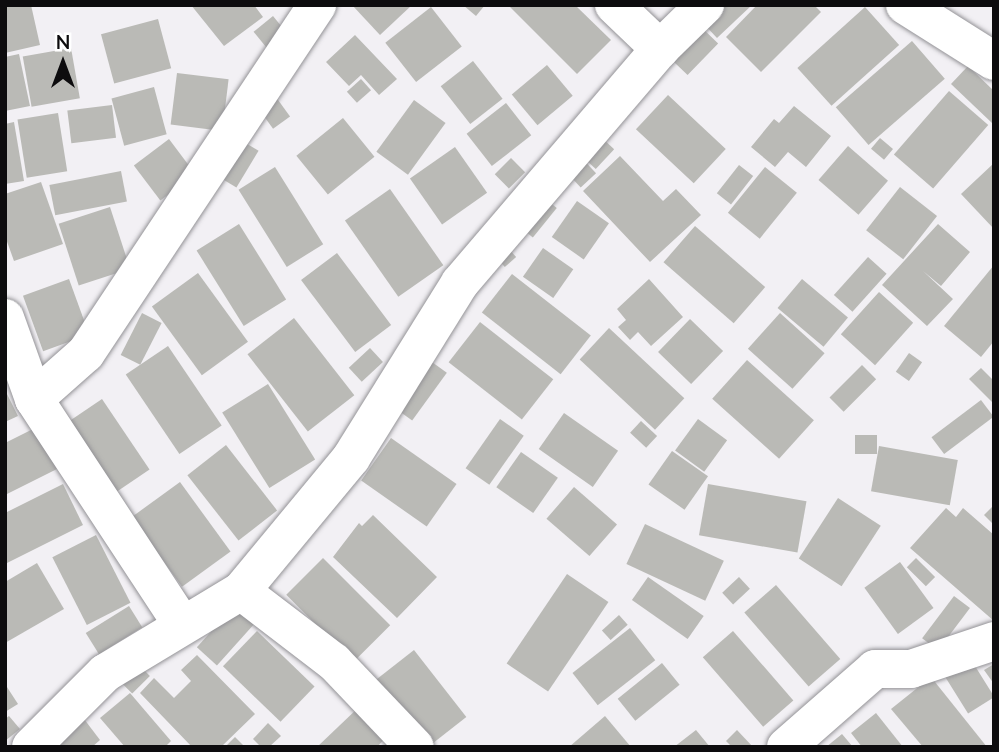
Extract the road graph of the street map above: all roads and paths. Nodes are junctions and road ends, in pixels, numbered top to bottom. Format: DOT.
graph roads {
  1 [pos="317,5"];
  2 [pos="614,5"];
  3 [pos="705,5"];
  4 [pos="905,5"];
  5 [pos="660,49"];
  6 [pos="994,61"];
  7 [pos="5,318"];
  8 [pos="34,399"];
  9 [pos="242,591"];
  10 [pos="182,624"];
  11 [pos="994,641"];
  12 [pos="32,746"];
  13 [pos="415,747"];
  14 [pos="786,747"];
  1 -- 8 [label="street"];
  2 -- 5 [label="street"];
  3 -- 5 [label="street"];
  4 -- 6 [label="street"];
  5 -- 9 [label="street"];
  7 -- 8 [label="street"];
  8 -- 10 [label="street"];
  9 -- 10 [label="street"];
  9 -- 13 [label="street"];
  10 -- 12 [label="street"];
  11 -- 14 [label="street"];
}
